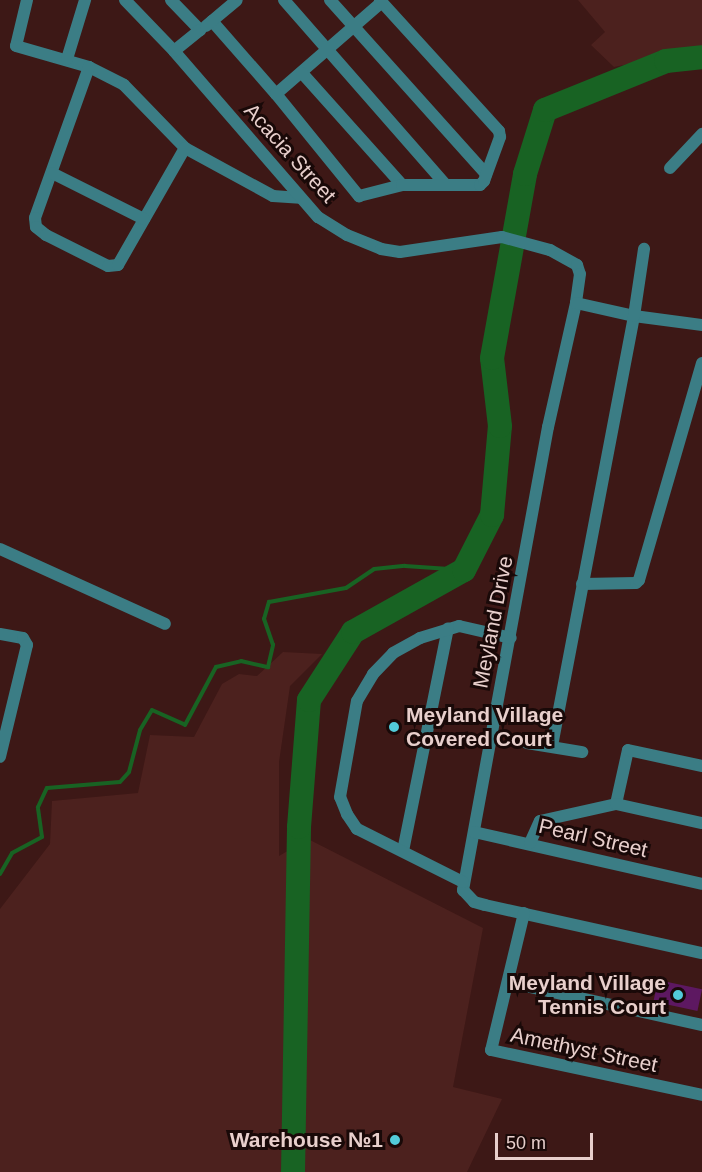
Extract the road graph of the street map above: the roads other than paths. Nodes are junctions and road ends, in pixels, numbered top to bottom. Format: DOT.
graph roads {
  1 [pos="27,0"];
  2 [pos="85,0"];
  3 [pos="125,0"];
  4 [pos="171,0"];
  5 [pos="284,0"];
  6 [pos="330,0"];
  7 [pos="235,1"];
  8 [pos="381,1"];
  9 [pos="212,21"];
  10 [pos="355,27"];
  11 [pos="200,30"];
  12 [pos="328,50"];
  13 [pos="174,51"];
  14 [pos="67,59"];
  15 [pos="89,67"];
  16 [pos="302,73"];
  17 [pos="276,94"];
  18 [pos="702,134"];
  19 [pos="185,148"];
  20 [pos="670,168"];
  21 [pos="52,173"];
  22 [pos="486,174"];
  23 [pos="444,183"];
  24 [pos="402,185"];
  25 [pos="300,198"];
  26 [pos="144,219"];
  27 [pos="502,237"];
  28 [pos="644,249"];
  29 [pos="576,303"];
  30 [pos="634,316"];
  31 [pos="702,326"];
  32 [pos="702,363"];
  33 [pos="699,389"];
  34 [pos="0,549"];
  35 [pos="582,584"];
  36 [pos="165,624"];
  37 [pos="448,628"];
  38 [pos="0,634"];
  39 [pos="512,638"];
  40 [pos="527,743"];
  41 [pos="552,746"];
  42 [pos="582,752"];
  43 [pos="0,757"];
  44 [pos="702,766"];
  45 [pos="616,804"];
  46 [pos="702,823"];
  47 [pos="474,832"];
  48 [pos="530,843"];
  49 [pos="403,851"];
  50 [pos="463,882"];
  51 [pos="702,884"];
  52 [pos="525,913"];
  53 [pos="702,953"];
  54 [pos="508,982"];
  55 [pos="702,1025"];
  56 [pos="702,1095"];
  1 -- 14 [label="street"];
  2 -- 14 [label="street"];
  3 -- 13 [label="street, Acacia Street"];
  4 -- 11 [label="street"];
  5 -- 12 [label="street"];
  6 -- 10 [label="street"];
  7 -- 9 [label="street"];
  8 -- 10 [label="street"];
  8 -- 22 [label="street"];
  9 -- 11 [label="street"];
  9 -- 17 [label="street"];
  10 -- 12 [label="street"];
  10 -- 22 [label="street"];
  11 -- 13 [label="street"];
  12 -- 16 [label="street"];
  12 -- 23 [label="street"];
  13 -- 25 [label="street, Acacia Street"];
  14 -- 15 [label="street"];
  15 -- 19 [label="street"];
  15 -- 21 [label="street"];
  16 -- 17 [label="street"];
  16 -- 24 [label="street"];
  17 -- 24 [label="street"];
  18 -- 20 [label="street"];
  19 -- 25 [label="street"];
  19 -- 26 [label="street"];
  21 -- 26 [label="street"];
  21 -- 26 [label="street"];
  22 -- 23 [label="street"];
  23 -- 24 [label="street"];
  25 -- 27 [label="street, Acacia Street"];
  27 -- 29 [label="street, Meyland Drive"];
  28 -- 30 [label="street"];
  29 -- 30 [label="street"];
  29 -- 39 [label="street, Meyland Drive"];
  30 -- 31 [label="street"];
  30 -- 35 [label="street"];
  32 -- 33 [label="street"];
  33 -- 35 [label="street"];
  34 -- 36 [label="street"];
  35 -- 41 [label="street"];
  37 -- 39 [label="street"];
  37 -- 49 [label="street"];
  37 -- 49 [label="street"];
  38 -- 43 [label="street"];
  39 -- 47 [label="street, Meyland Drive"];
  40 -- 41 [label="street"];
  41 -- 42 [label="street"];
  44 -- 45 [label="street"];
  45 -- 46 [label="street"];
  45 -- 48 [label="street"];
  47 -- 48 [label="street, Pearl Street"];
  47 -- 50 [label="street, Meyland Drive"];
  48 -- 51 [label="street, Pearl Street"];
  49 -- 50 [label="street"];
  50 -- 52 [label="street"];
  52 -- 53 [label="street"];
  52 -- 54 [label="street, Amethyst Street"];
  54 -- 55 [label="street"];
  54 -- 56 [label="street, Amethyst Street"];
}
